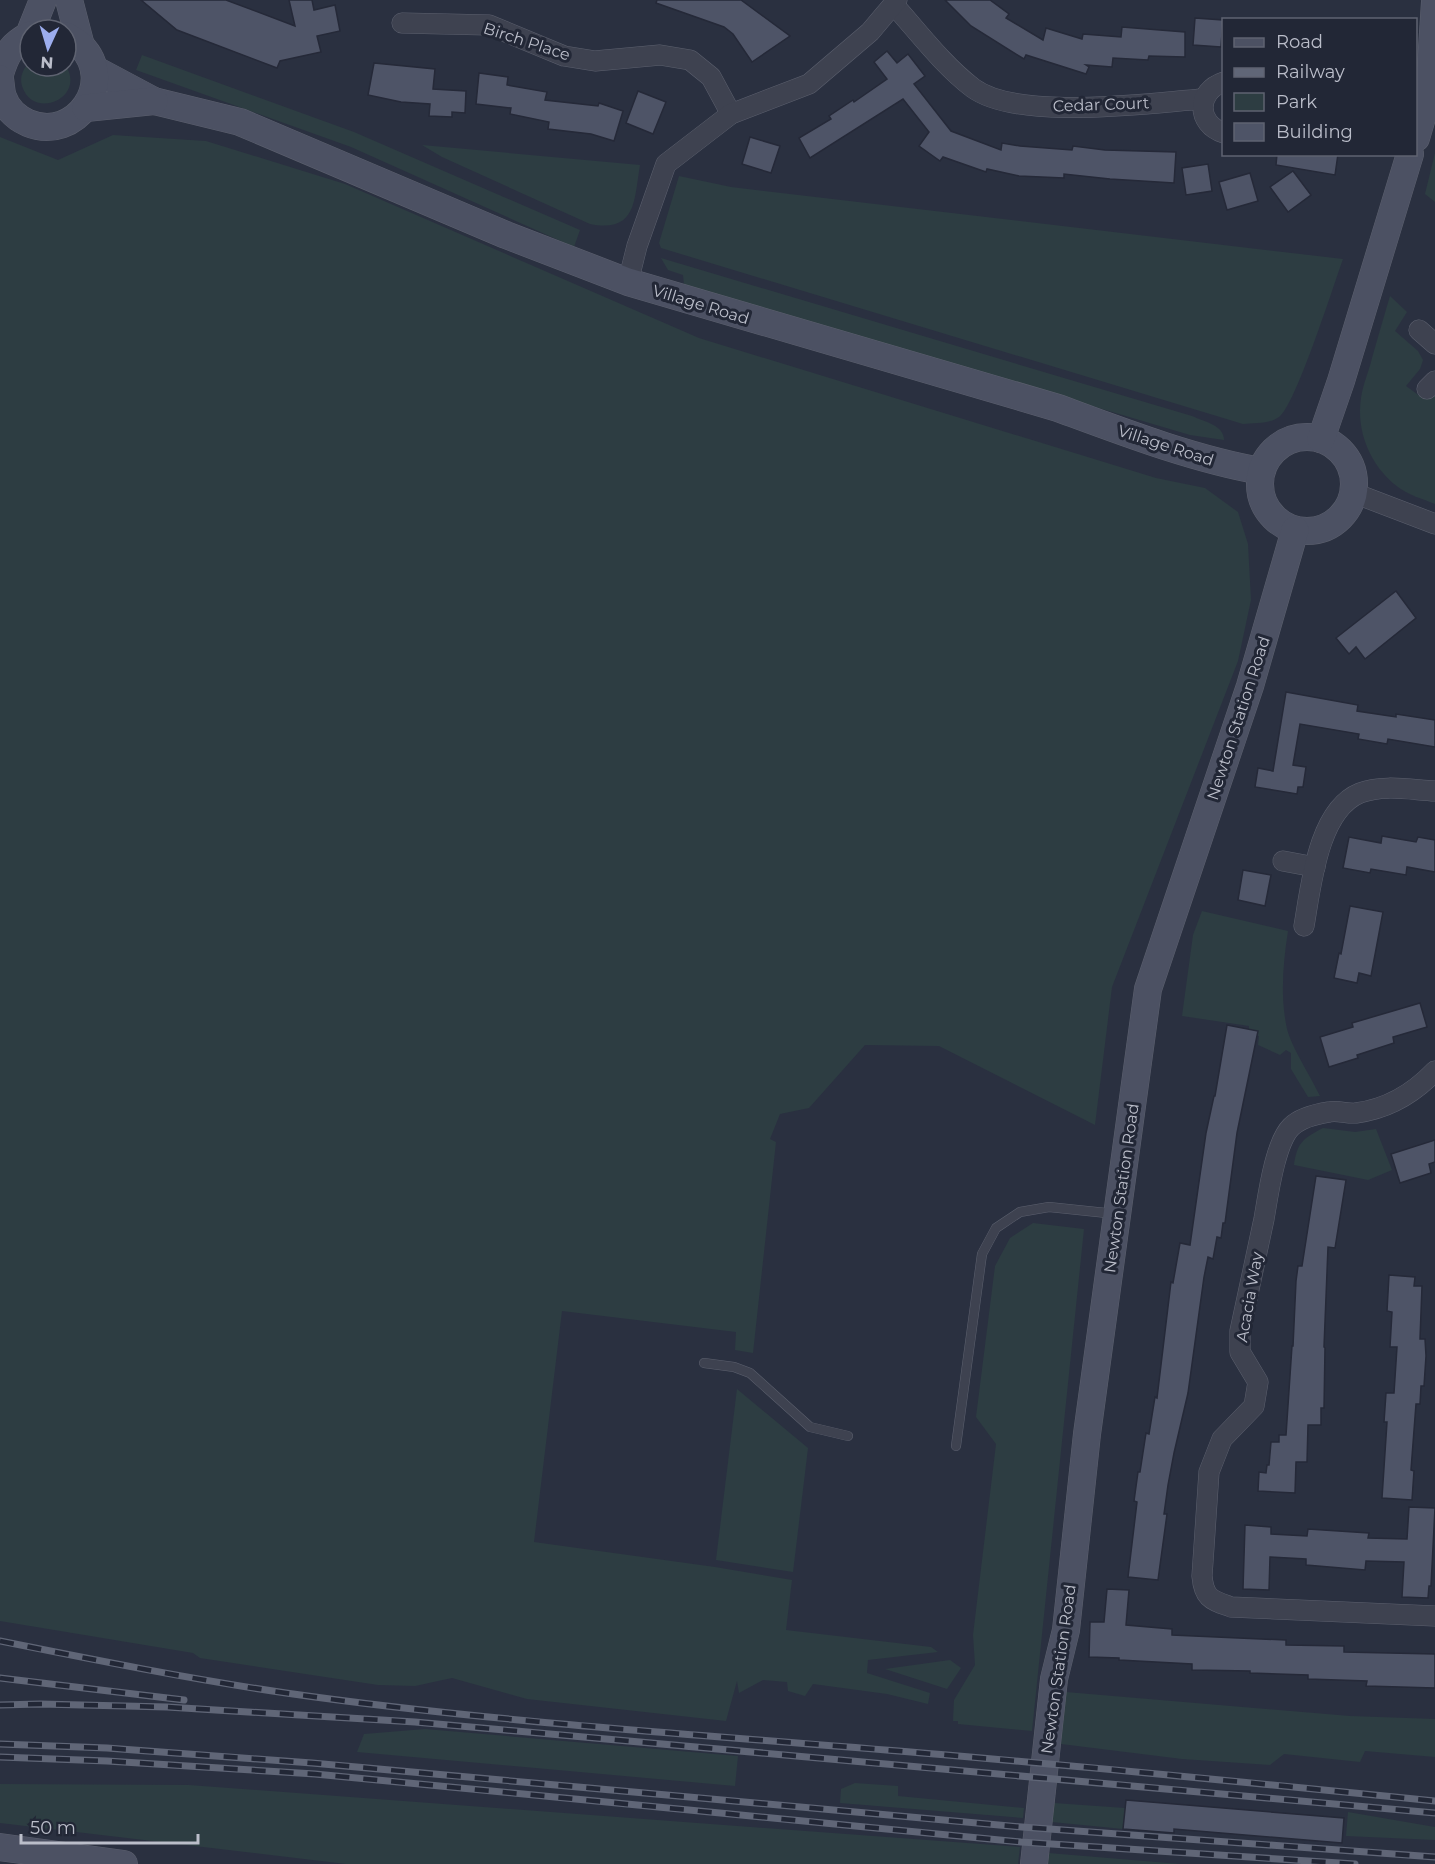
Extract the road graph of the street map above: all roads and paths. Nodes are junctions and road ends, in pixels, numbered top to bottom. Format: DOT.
graph roads {
  1 [pos="43,0"];
  2 [pos="69,0"];
  3 [pos="1435,2"];
  4 [pos="896,3"];
  5 [pos="36,18"];
  6 [pos="402,23"];
  7 [pos="18,42"];
  8 [pos="80,50"];
  9 [pos="1,76"];
  10 [pos="1222,83"];
  11 [pos="1203,99"];
  12 [pos="154,102"];
  13 [pos="86,108"];
  14 [pos="731,114"];
  15 [pos="1222,132"];
  16 [pos="1417,135"];
  17 [pos="1409,156"];
  18 [pos="628,282"];
  19 [pos="1419,330"];
  20 [pos="1435,344"];
  21 [pos="1321,439"];
  22 [pos="1261,471"];
  23 [pos="1354,493"];
  24 [pos="1435,524"];
  25 [pos="1295,531"];
  26 [pos="1435,791"];
  27 [pos="1283,861"];
  28 [pos="1315,867"];
  29 [pos="1304,926"];
  30 [pos="1435,1071"];
  31 [pos="1117,1214"];
  32 [pos="704,1363"];
  33 [pos="848,1436"];
  34 [pos="956,1446"];
  35 [pos="1435,1616"];
  36 [pos="0,1846"];
  37 [pos="124,1864"];
  38 [pos="1034,1864"];
  1 -- 5 [label="street"];
  2 -- 8 [label="street"];
  3 -- 16 [label="street"];
  4 -- 11 [label="street, Cedar Court"];
  4 -- 14 [label="street"];
  6 -- 14 [label="street, Birch Place"];
  7 -- 9 [label="street"];
  8 -- 12 [label="street, Village Road"];
  8 -- 13 [label="street"];
  9 -- 13 [label="street"];
  10 -- 11 [label="street"];
  11 -- 15 [label="street"];
  12 -- 13 [label="street, Village Road"];
  12 -- 18 [label="street, Village Road"];
  14 -- 18 [label="street"];
  17 -- 21 [label="street"];
  18 -- 22 [label="street, Village Road"];
  19 -- 20 [label="street"];
  21 -- 22 [label="street"];
  21 -- 23 [label="street"];
  22 -- 25 [label="street"];
  23 -- 24 [label="street"];
  23 -- 25 [label="street"];
  25 -- 31 [label="street, Newton Station Road"];
  26 -- 28 [label="street"];
  27 -- 28 [label="street"];
  28 -- 29 [label="street"];
  30 -- 35 [label="street, Acacia Way"];
  31 -- 34 [label="lane"];
  31 -- 38 [label="street, Newton Station Road"];
  32 -- 33 [label="lane"];
  36 -- 37 [label="street"];
}
